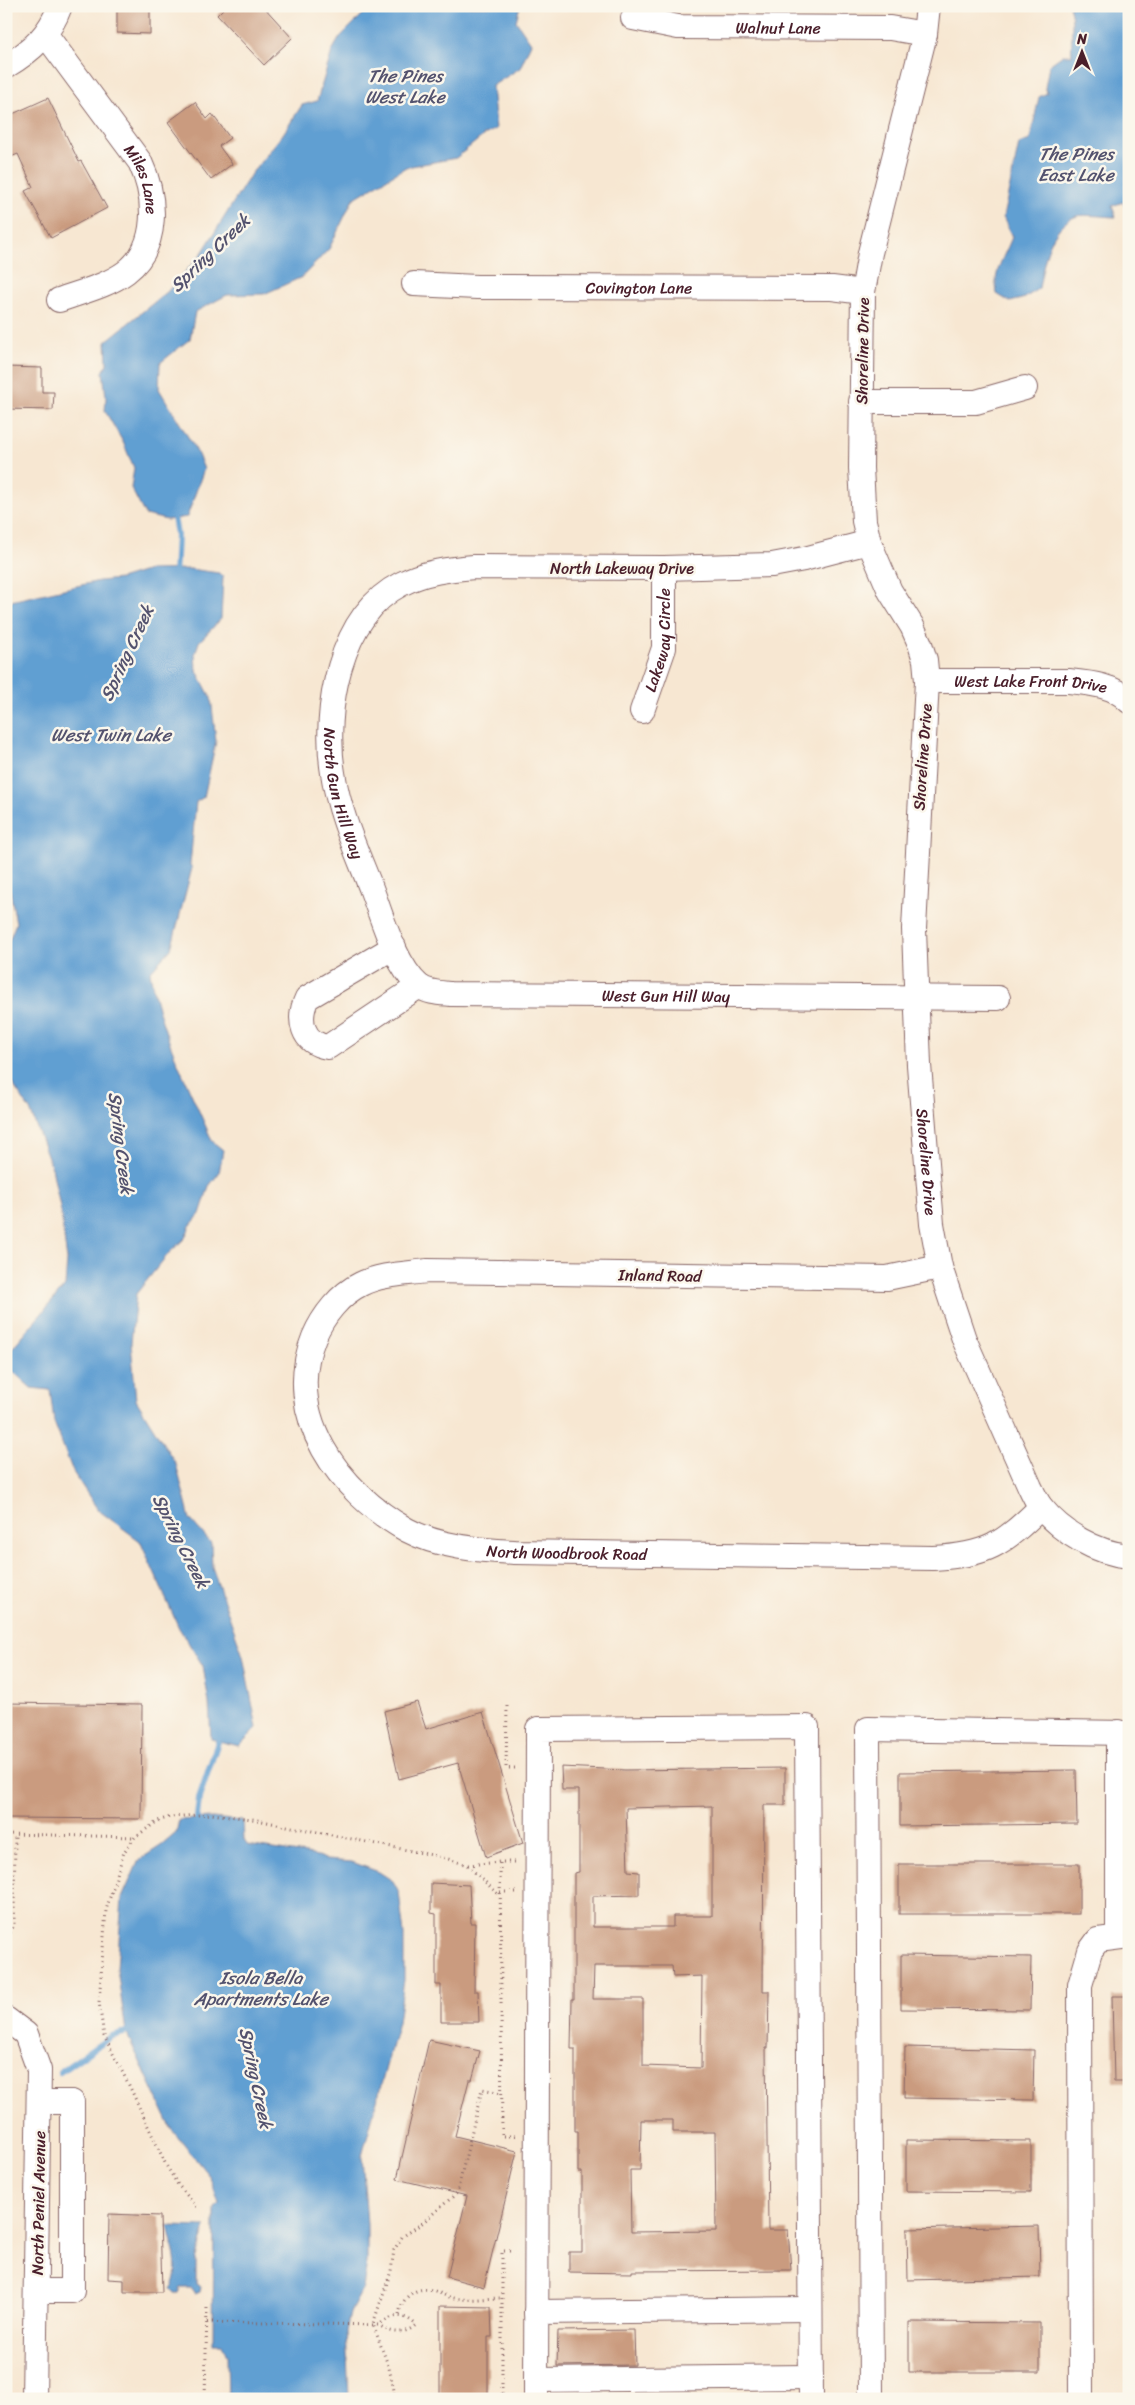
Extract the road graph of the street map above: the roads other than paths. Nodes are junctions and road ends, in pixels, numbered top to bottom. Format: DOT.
graph roads {
  1 [pos="60,6"];
  2 [pos="928,6"];
  3 [pos="633,18"];
  4 [pos="925,34"];
  5 [pos="46,35"];
  6 [pos="6,66"];
  7 [pos="414,284"];
  8 [pos="862,292"];
  9 [pos="59,300"];
  10 [pos="1025,388"];
  11 [pos="860,402"];
  12 [pos="869,542"];
  13 [pos="664,568"];
  14 [pos="380,599"];
  15 [pos="927,681"];
  16 [pos="1129,701"];
  17 [pos="642,711"];
  18 [pos="394,947"];
  19 [pos="419,986"];
  20 [pos="916,998"];
  21 [pos="998,998"];
  22 [pos="940,1267"];
  23 [pos="380,1277"];
  24 [pos="1041,1507"];
  25 [pos="1129,1556"];
  26 [pos="1123,1732"];
  27 [pos="1124,1936"];
  28 [pos="6,2019"];
  29 [pos="40,2102"];
  30 [pos="36,2291"];
  31 [pos="810,2309"];
  32 [pos="536,2312"];
  33 [pos="811,2388"];
  34 [pos="536,2390"];
  35 [pos="34,2399"];
  36 [pos="871,2399"];
  37 [pos="1081,2399"];
  1 -- 5 [label="street"];
  2 -- 4 [label="street, Shoreline Drive"];
  3 -- 4 [label="street, Walnut Lane"];
  4 -- 8 [label="street, Shoreline Drive"];
  5 -- 6 [label="street"];
  5 -- 9 [label="street, Miles Lane"];
  7 -- 8 [label="street, Covington Lane"];
  8 -- 11 [label="street, Shoreline Drive"];
  10 -- 11 [label="street"];
  11 -- 12 [label="street, Shoreline Drive"];
  12 -- 13 [label="street, North Lakeway Drive"];
  12 -- 15 [label="street, Shoreline Drive"];
  13 -- 14 [label="street, North Lakeway Drive"];
  13 -- 17 [label="street, Lakeway Circle"];
  14 -- 18 [label="street, North Gun Hill Way"];
  15 -- 16 [label="street, West Lake Front Drive"];
  15 -- 20 [label="street, Shoreline Drive"];
  18 -- 19 [label="street, North Gun Hill Way"];
  18 -- 19 [label="street"];
  19 -- 20 [label="street, West Gun Hill Way"];
  20 -- 21 [label="street, West Gun Hill Way"];
  20 -- 22 [label="street, Shoreline Drive"];
  22 -- 23 [label="street, Inland Road"];
  22 -- 24 [label="street, Shoreline Drive"];
  23 -- 24 [label="street, North Woodbrook Road"];
  24 -- 25 [label="street"];
  26 -- 27 [label="street"];
  26 -- 36 [label="street"];
  27 -- 37 [label="street"];
  28 -- 29 [label="street, North Peniel Avenue"];
  29 -- 30 [label="street, North Peniel Avenue"];
  29 -- 30 [label="street"];
  30 -- 35 [label="street, North Peniel Avenue"];
  31 -- 32 [label="street"];
  31 -- 32 [label="street"];
  31 -- 33 [label="street"];
  32 -- 34 [label="street"];
  33 -- 34 [label="street"];
}
